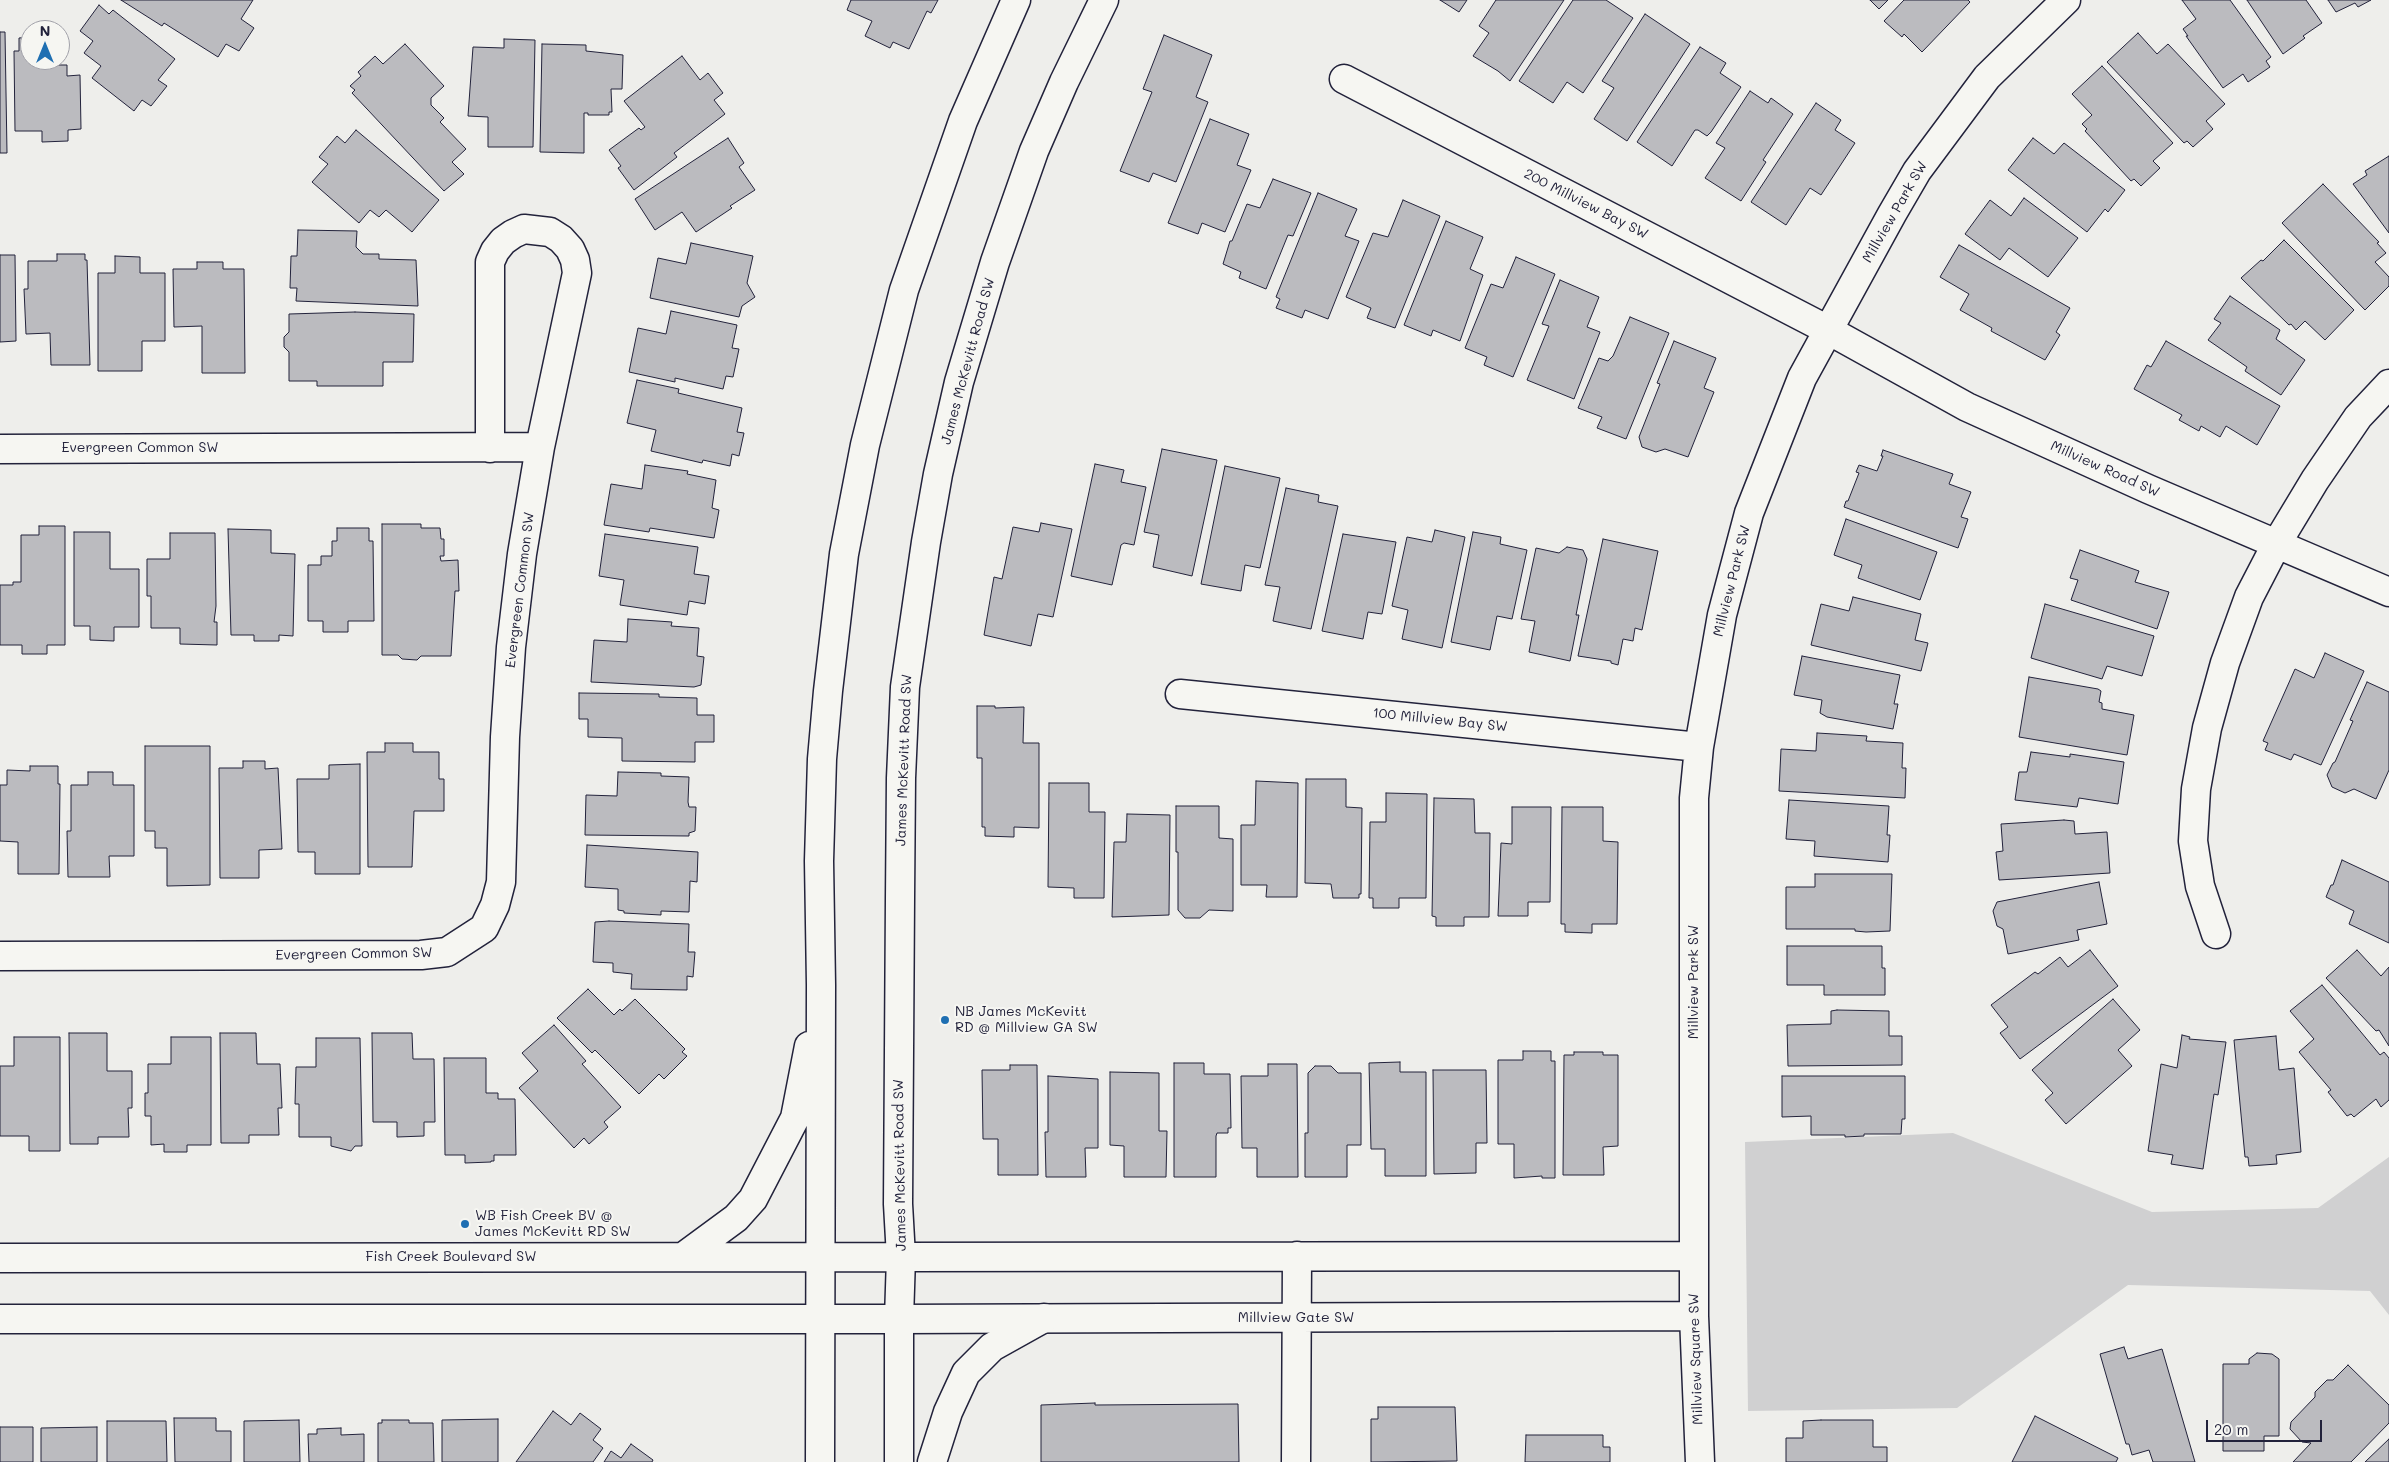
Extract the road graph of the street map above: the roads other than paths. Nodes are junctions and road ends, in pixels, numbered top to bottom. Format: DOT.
graph roads {
  1 [pos="1016,0"];
  2 [pos="1104,0"];
  3 [pos="2066,0"];
  4 [pos="1344,79"];
  5 [pos="1828,330"];
  6 [pos="2389,384"];
  7 [pos="540,447"];
  8 [pos="0,448"];
  9 [pos="490,448"];
  10 [pos="2277,543"];
  11 [pos="2389,592"];
  12 [pos="1180,694"];
  13 [pos="1699,747"];
  14 [pos="2216,934"];
  15 [pos="0,956"];
  16 [pos="822,985"];
  17 [pos="1297,1256"];
  18 [pos="1694,1256"];
  19 [pos="683,1257"];
  20 [pos="820,1257"];
  21 [pos="901,1257"];
  22 [pos="0,1258"];
  23 [pos="1694,1316"];
  24 [pos="821,1318"];
  25 [pos="1044,1318"];
  26 [pos="1296,1318"];
  27 [pos="0,1319"];
  28 [pos="899,1319"];
  29 [pos="820,1462"];
  30 [pos="899,1462"];
  31 [pos="932,1462"];
  32 [pos="1296,1462"];
  33 [pos="1700,1462"];
  1 -- 16 [label="street"];
  2 -- 21 [label="street, James McKevitt Road SW"];
  3 -- 5 [label="street, Millview Park SW"];
  4 -- 5 [label="street, 200 Millview Bay SW"];
  5 -- 10 [label="street, Millview Road SW"];
  5 -- 13 [label="street, Millview Park SW"];
  6 -- 10 [label="street"];
  7 -- 9 [label="street, Evergreen Common SW"];
  7 -- 9 [label="street, Evergreen Common SW"];
  7 -- 15 [label="street, Evergreen Common SW"];
  8 -- 9 [label="street, Evergreen Common SW"];
  10 -- 11 [label="street, Millview Road SW"];
  10 -- 14 [label="street"];
  12 -- 13 [label="street, 100 Millview Bay SW"];
  13 -- 18 [label="street, Millview Park SW"];
  16 -- 19 [label="street"];
  16 -- 20 [label="street"];
  17 -- 18 [label="street"];
  17 -- 21 [label="street"];
  17 -- 26 [label="street"];
  18 -- 23 [label="street, Millview Square SW"];
  19 -- 20 [label="street, Fish Creek Boulevard SW"];
  19 -- 22 [label="street, Fish Creek Boulevard SW"];
  20 -- 21 [label="street, Fish Creek Boulevard SW"];
  20 -- 24 [label="street"];
  21 -- 28 [label="street, James McKevitt Road SW"];
  23 -- 26 [label="street, Millview Gate SW"];
  23 -- 33 [label="street, Millview Square SW"];
  24 -- 27 [label="street"];
  24 -- 28 [label="street"];
  24 -- 29 [label="street"];
  25 -- 26 [label="street, Millview Gate SW"];
  25 -- 28 [label="street, Millview Gate SW"];
  25 -- 31 [label="street"];
  26 -- 32 [label="street"];
  28 -- 30 [label="street, James McKevitt Road SW"];
}
